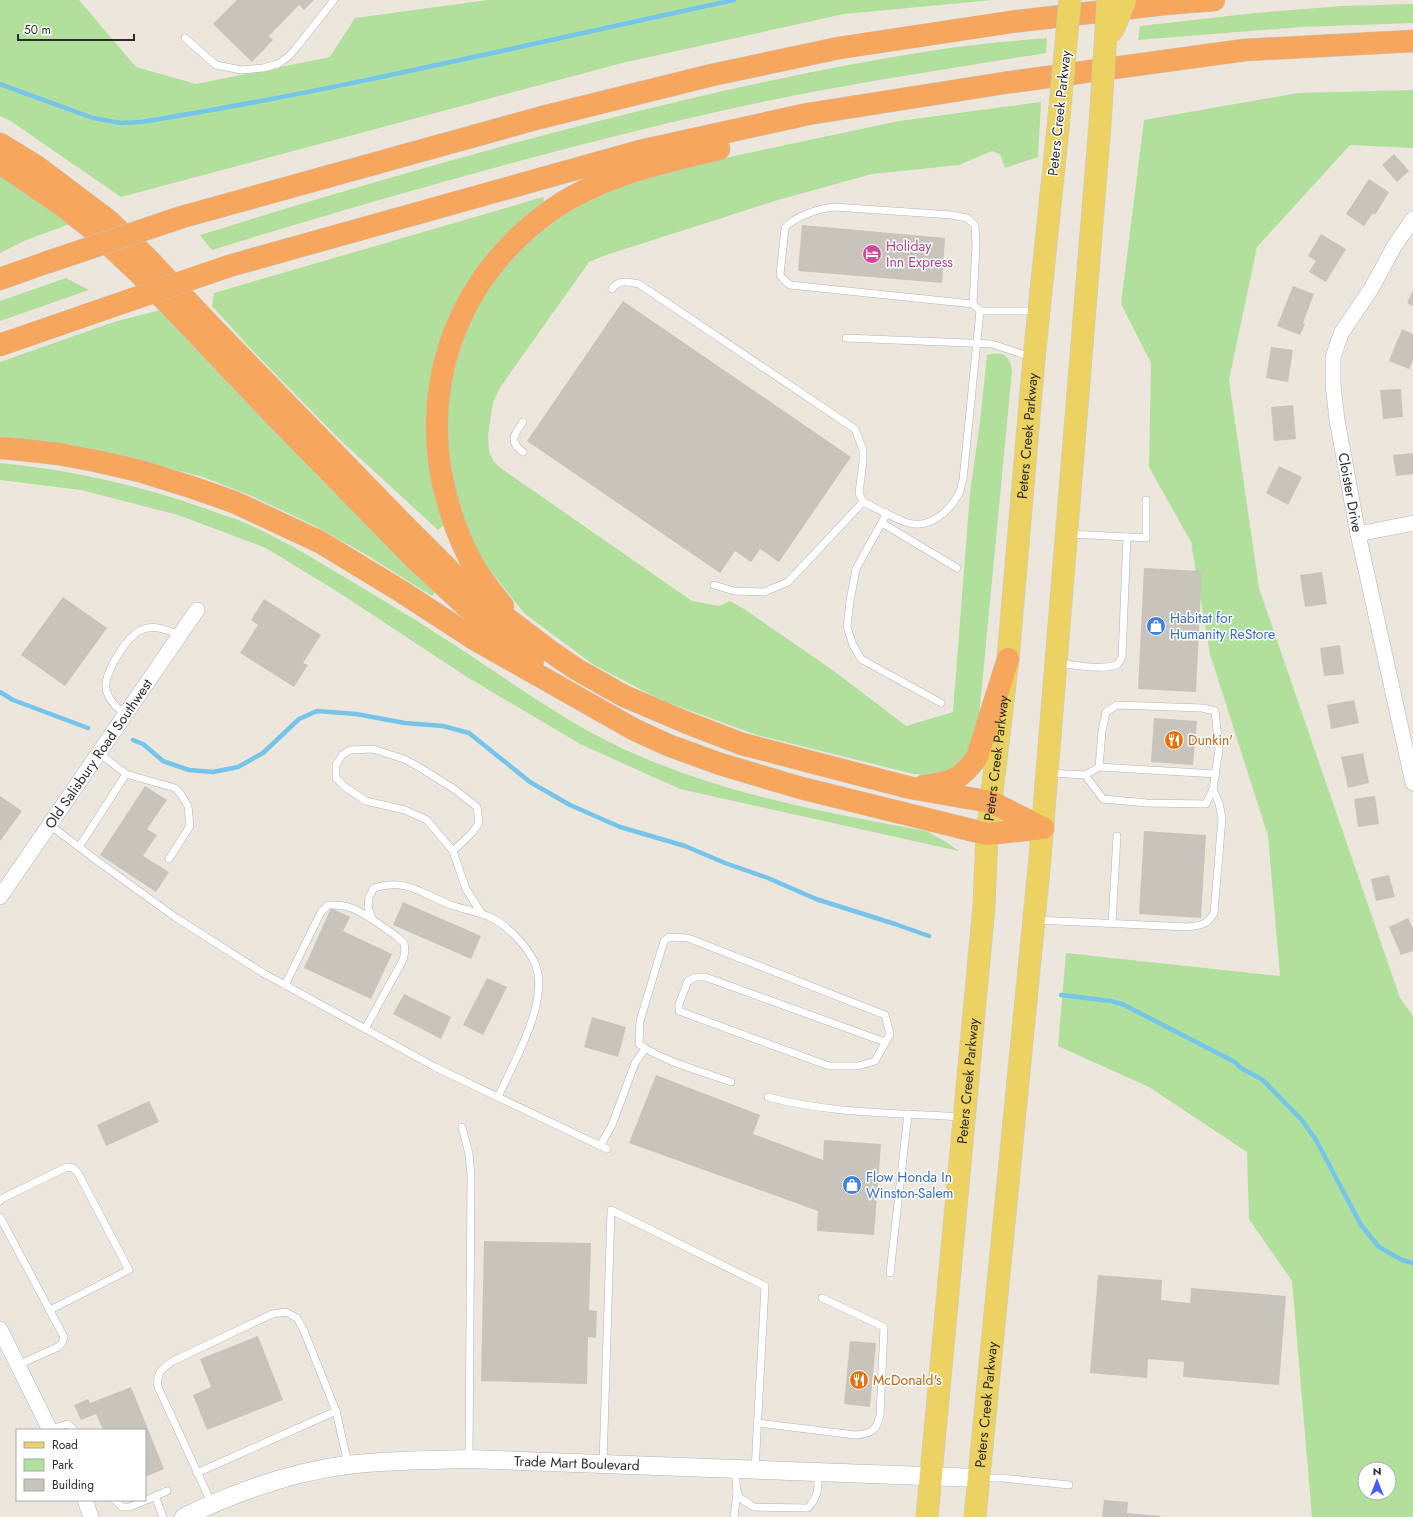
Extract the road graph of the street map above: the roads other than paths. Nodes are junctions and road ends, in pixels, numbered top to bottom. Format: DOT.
graph roads {
  1 [pos="334,0"];
  2 [pos="1070,0"];
  3 [pos="1108,0"];
  4 [pos="1125,0"];
  5 [pos="1214,0"];
  6 [pos="185,38"];
  7 [pos="1413,41"];
  8 [pos="1105,49"];
  9 [pos="808,114"];
  10 [pos="0,144"];
  11 [pos="0,163"];
  12 [pos="1413,219"];
  13 [pos="0,279"];
  14 [pos="612,289"];
  15 [pos="973,304"];
  16 [pos="980,311"];
  17 [pos="1039,311"];
  18 [pos="846,338"];
  19 [pos="976,343"];
  20 [pos="0,344"];
  21 [pos="1034,358"];
  22 [pos="523,422"];
  23 [pos="0,448"];
  24 [pos="523,452"];
  25 [pos="1146,500"];
  26 [pos="863,502"];
  27 [pos="887,513"];
  28 [pos="1413,522"];
  29 [pos="882,523"];
  30 [pos="1066,533"];
  31 [pos="1358,534"];
  32 [pos="1127,537"];
  33 [pos="957,568"];
  34 [pos="714,585"];
  35 [pos="197,610"];
  36 [pos="180,635"];
  37 [pos="547,649"];
  38 [pos="1008,659"];
  39 [pos="1056,663"];
  40 [pos="941,703"];
  41 [pos="125,714"];
  42 [pos="635,730"];
  43 [pos="99,753"];
  44 [pos="1099,767"];
  45 [pos="1047,773"];
  46 [pos="126,774"];
  47 [pos="1216,774"];
  48 [pos="1085,775"];
  49 [pos="1412,777"];
  50 [pos="911,788"];
  51 [pos="1213,789"];
  52 [pos="991,802"];
  53 [pos="50,825"];
  54 [pos="1042,828"];
  55 [pos="987,834"];
  56 [pos="1117,836"];
  57 [pos="79,848"];
  58 [pos="453,851"];
  59 [pos="169,858"];
  60 [pos="0,896"];
  61 [pos="482,915"];
  62 [pos="372,920"];
  63 [pos="1034,920"];
  64 [pos="1112,923"];
  65 [pos="285,985"];
  66 [pos="365,1029"];
  67 [pos="885,1042"];
  68 [pos="645,1049"];
  69 [pos="731,1082"];
  70 [pos="498,1097"];
  71 [pos="768,1097"];
  72 [pos="908,1114"];
  73 [pos="964,1117"];
  74 [pos="462,1126"];
  75 [pos="0,1201"];
  76 [pos="0,1217"];
  77 [pos="890,1273"];
  78 [pos="822,1298"];
  79 [pos="50,1310"];
  80 [pos="0,1329"];
  81 [pos="18,1365"];
  82 [pos="336,1412"];
  83 [pos="758,1423"];
  84 [pos="50,1429"];
  85 [pos="53,1429"];
  86 [pos="73,1429"];
  87 [pos="469,1459"];
  88 [pos="603,1464"];
  89 [pos="349,1465"];
  90 [pos="735,1470"];
  91 [pos="755,1470"];
  92 [pos="818,1472"];
  93 [pos="197,1473"];
  94 [pos="930,1477"];
  95 [pos="978,1478"];
  96 [pos="1069,1485"];
  97 [pos="167,1491"];
  98 [pos="737,1492"];
  99 [pos="155,1496"];
  100 [pos="146,1500"];
  101 [pos="85,1501"];
  102 [pos="116,1501"];
  103 [pos="144,1501"];
  104 [pos="212,1504"];
  105 [pos="91,1517"];
  106 [pos="163,1517"];
  107 [pos="184,1517"];
  108 [pos="734,1517"];
  109 [pos="927,1517"];
  110 [pos="975,1517"];
  1 -- 6 [label="lane"];
  2 -- 17 [label="main road, Peters Creek Parkway, bridge"];
  3 -- 8 [label="main road, Peters Creek Parkway, bridge"];
  4 -- 8 [label="main road, bridge"];
  5 -- 13 [label="highway, bridge"];
  7 -- 9 [label="highway"];
  8 -- 30 [label="main road, Peters Creek Parkway, bridge"];
  9 -- 20 [label="highway, bridge"];
  9 -- 37 [label="highway"];
  10 -- 37 [label="highway"];
  11 -- 42 [label="highway"];
  12 -- 31 [label="street, Cloister Drive"];
  14 -- 26 [label="lane"];
  15 -- 15 [label="lane"];
  15 -- 16 [label="lane"];
  16 -- 17 [label="lane"];
  16 -- 19 [label="lane"];
  17 -- 21 [label="main road, Peters Creek Parkway"];
  18 -- 19 [label="lane"];
  19 -- 21 [label="lane"];
  19 -- 27 [label="lane"];
  21 -- 38 [label="main road, Peters Creek Parkway"];
  22 -- 24 [label="lane"];
  23 -- 42 [label="highway"];
  25 -- 32 [label="lane"];
  26 -- 27 [label="lane"];
  26 -- 34 [label="lane"];
  27 -- 29 [label="lane"];
  28 -- 31 [label="street"];
  29 -- 33 [label="lane"];
  29 -- 40 [label="lane"];
  30 -- 32 [label="lane"];
  30 -- 39 [label="main road, Peters Creek Parkway"];
  31 -- 49 [label="street, Cloister Drive"];
  32 -- 39 [label="lane"];
  35 -- 36 [label="street, Old Salisbury Road Southwest"];
  36 -- 41 [label="street, Old Salisbury Road Southwest"];
  36 -- 41 [label="lane"];
  37 -- 50 [label="highway"];
  38 -- 50 [label="highway"];
  38 -- 52 [label="main road, Peters Creek Parkway"];
  39 -- 45 [label="main road, Peters Creek Parkway"];
  41 -- 43 [label="street, Old Salisbury Road Southwest"];
  42 -- 55 [label="highway"];
  43 -- 46 [label="lane"];
  43 -- 53 [label="street, Old Salisbury Road Southwest"];
  44 -- 47 [label="lane"];
  44 -- 47 [label="lane"];
  44 -- 48 [label="lane"];
  45 -- 48 [label="lane"];
  45 -- 54 [label="main road, Peters Creek Parkway"];
  46 -- 57 [label="lane"];
  46 -- 59 [label="lane"];
  47 -- 51 [label="lane"];
  48 -- 51 [label="lane"];
  50 -- 52 [label="highway"];
  51 -- 64 [label="lane"];
  52 -- 54 [label="highway"];
  52 -- 55 [label="main road, Peters Creek Parkway"];
  53 -- 57 [label="lane"];
  53 -- 60 [label="street, Old Salisbury Road Southwest"];
  54 -- 55 [label="highway"];
  54 -- 63 [label="main road, Peters Creek Parkway"];
  55 -- 73 [label="main road, Peters Creek Parkway"];
  56 -- 64 [label="lane"];
  57 -- 65 [label="lane"];
  58 -- 58 [label="lane"];
  58 -- 61 [label="lane"];
  61 -- 62 [label="lane"];
  61 -- 70 [label="lane"];
  62 -- 65 [label="lane"];
  62 -- 66 [label="lane"];
  63 -- 64 [label="lane"];
  63 -- 95 [label="main road, Peters Creek Parkway"];
  65 -- 66 [label="lane"];
  66 -- 70 [label="lane"];
  67 -- 67 [label="lane"];
  67 -- 68 [label="lane"];
  68 -- 69 [label="lane"];
  68 -- 70 [label="lane"];
  71 -- 72 [label="lane"];
  72 -- 73 [label="lane"];
  72 -- 77 [label="lane"];
  73 -- 94 [label="main road, Peters Creek Parkway"];
  74 -- 87 [label="lane"];
  75 -- 79 [label="lane"];
  76 -- 79 [label="lane"];
  78 -- 83 [label="lane"];
  79 -- 81 [label="lane"];
  80 -- 81 [label="street"];
  81 -- 84 [label="street"];
  82 -- 89 [label="lane"];
  82 -- 93 [label="lane"];
  82 -- 93 [label="lane"];
  83 -- 88 [label="lane"];
  83 -- 91 [label="lane"];
  85 -- 86 [label="lane"];
  87 -- 88 [label="street, Trade Mart Boulevard"];
  87 -- 89 [label="street, Trade Mart Boulevard"];
  88 -- 90 [label="street, Trade Mart Boulevard"];
  89 -- 104 [label="street, Trade Mart Boulevard"];
  90 -- 91 [label="street, Trade Mart Boulevard"];
  90 -- 98 [label="lane"];
  91 -- 92 [label="street, Trade Mart Boulevard"];
  92 -- 94 [label="street, Trade Mart Boulevard"];
  92 -- 98 [label="lane"];
  93 -- 104 [label="lane"];
  94 -- 95 [label="street, Trade Mart Boulevard"];
  94 -- 109 [label="main road, Peters Creek Parkway"];
  95 -- 96 [label="lane"];
  95 -- 110 [label="main road, Peters Creek Parkway"];
  97 -- 99 [label="lane"];
  98 -- 108 [label="lane"];
  99 -- 100 [label="lane"];
  99 -- 106 [label="lane"];
  101 -- 105 [label="street"];
  102 -- 103 [label="lane"];
  104 -- 107 [label="street, Trade Mart Boulevard"];
}
